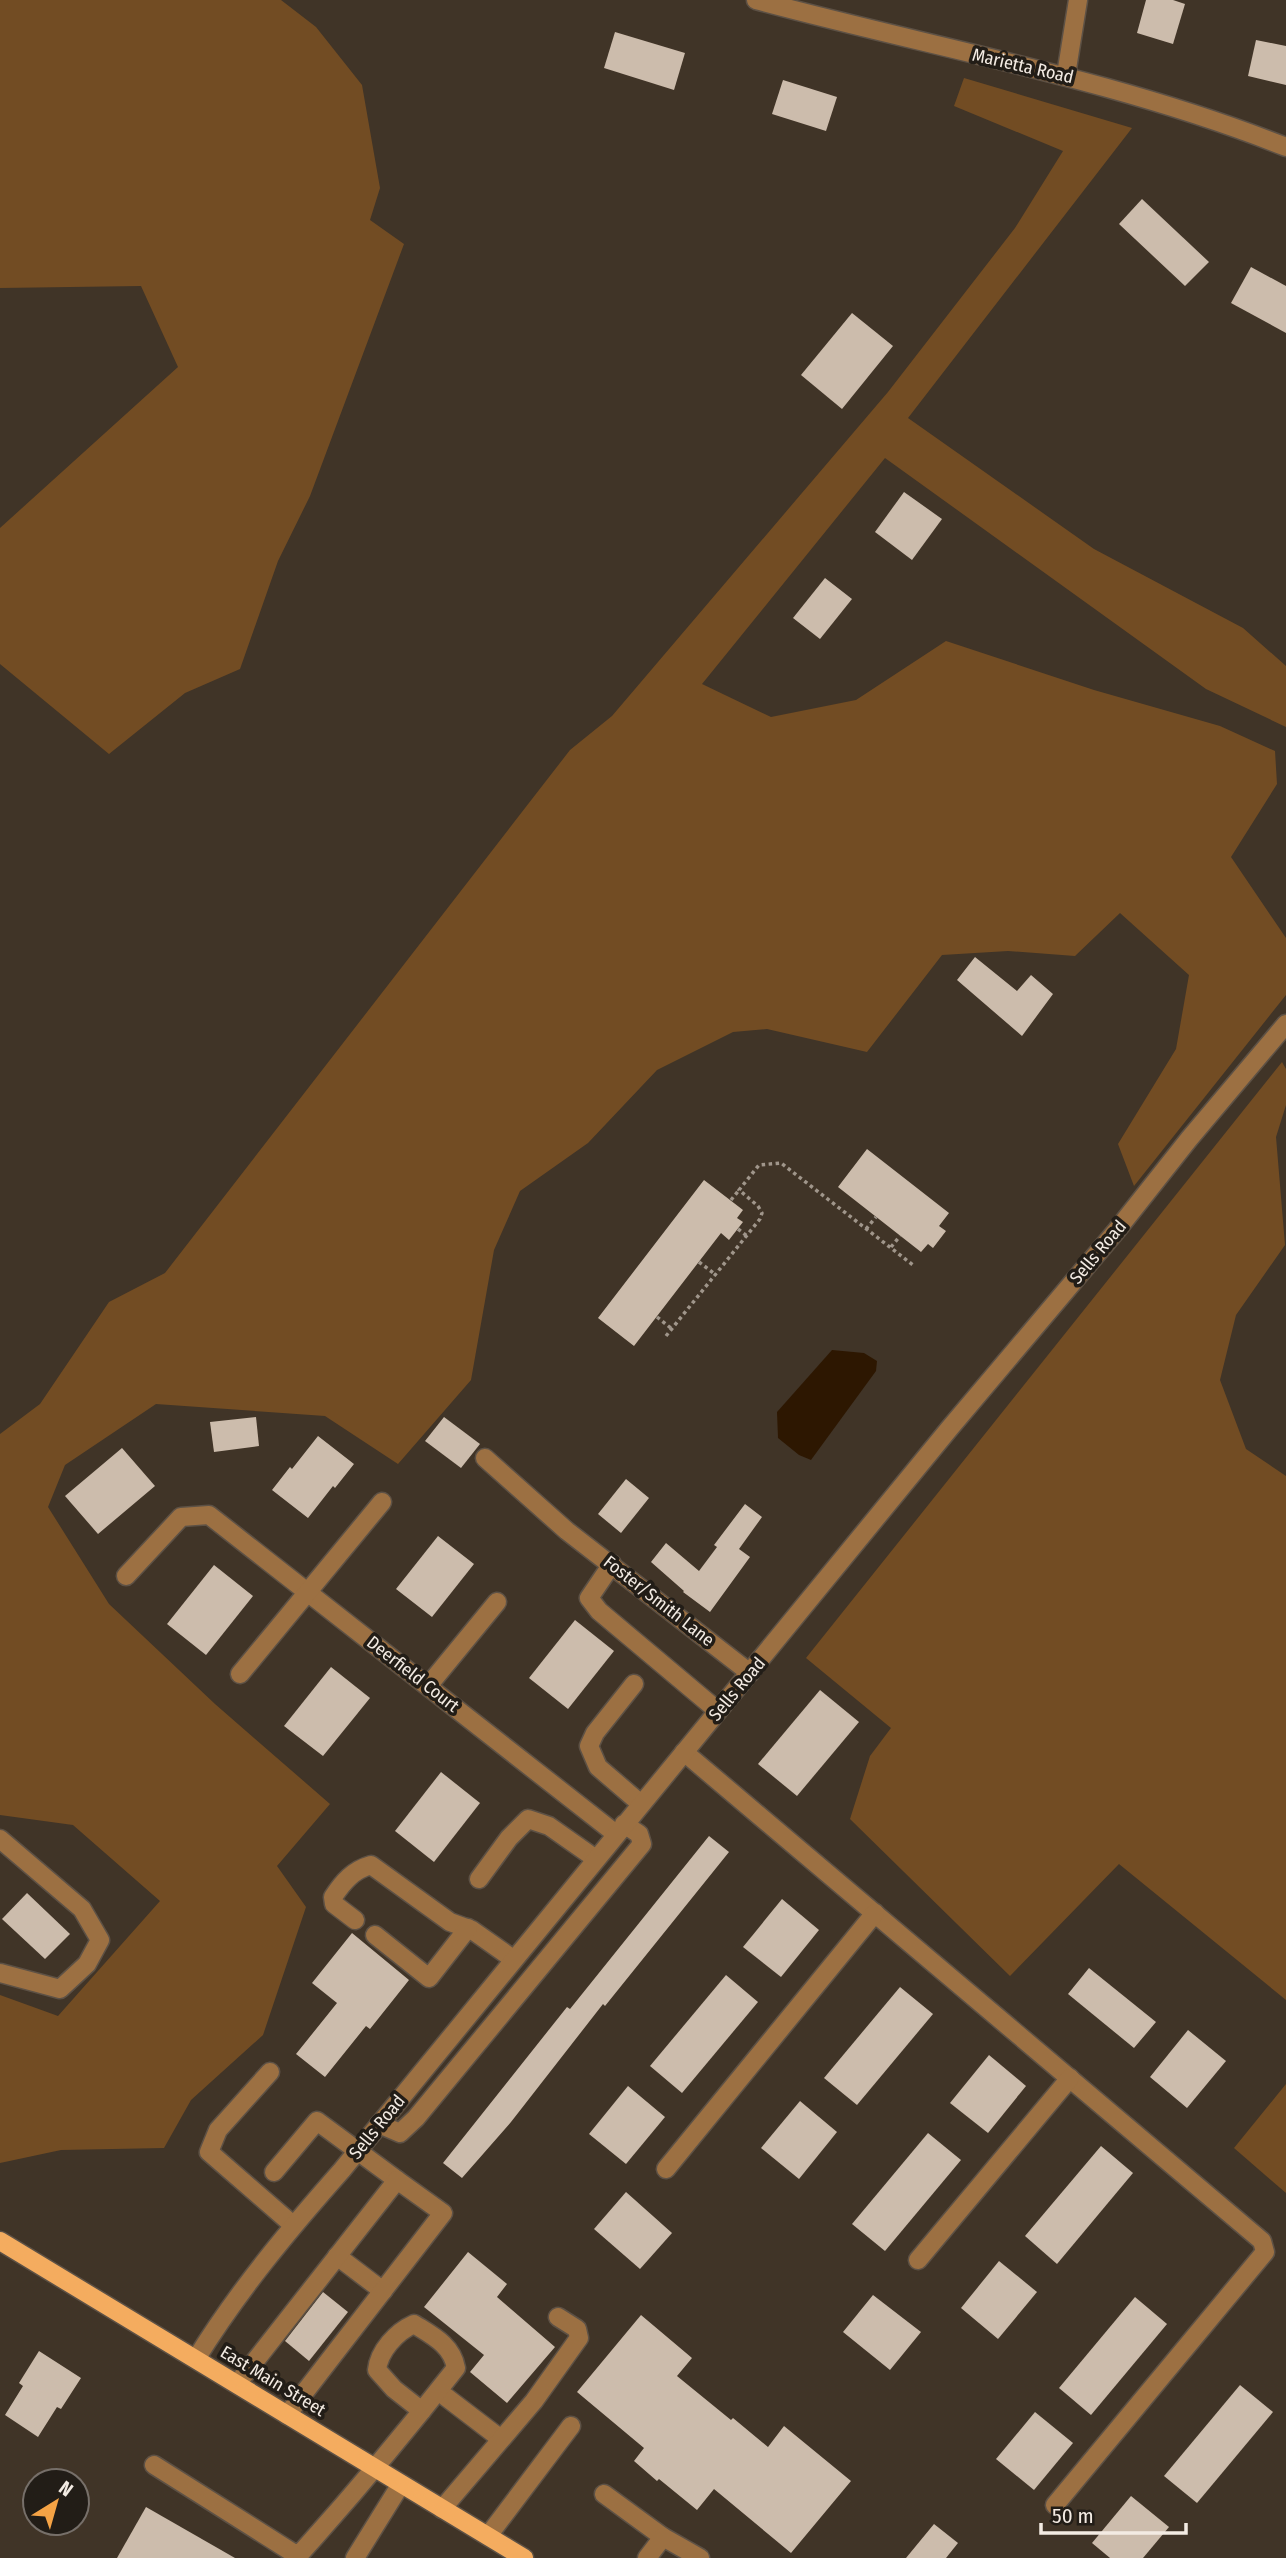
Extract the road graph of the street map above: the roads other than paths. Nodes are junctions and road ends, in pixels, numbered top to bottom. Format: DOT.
graph roads {
  1 [pos="756,0"];
  2 [pos="1078,0"];
  3 [pos="1066,75"];
  4 [pos="1286,147"];
  5 [pos="1286,1024"];
  6 [pos="485,1458"];
  7 [pos="382,1502"];
  8 [pos="612,1564"];
  9 [pos="127,1576"];
  10 [pos="309,1593"];
  11 [pos="497,1602"];
  12 [pos="750,1673"];
  13 [pos="240,1674"];
  14 [pos="634,1684"];
  15 [pos="428,1686"];
  16 [pos="719,1711"];
  17 [pos="684,1752"];
  18 [pos="642,1804"];
  19 [pos="620,1829"];
  20 [pos="0,1839"];
  21 [pos="596,1859"];
  22 [pos="479,1879"];
  23 [pos="577,1882"];
  24 [pos="598,1897"];
  25 [pos="874,1913"];
  26 [pos="355,1920"];
  27 [pos="468,1928"];
  28 [pos="375,1936"];
  29 [pos="531,1937"];
  30 [pos="552,1953"];
  31 [pos="513,1959"];
  32 [pos="0,1973"];
  33 [pos="483,1996"];
  34 [pos="504,2011"];
  35 [pos="437,2053"];
  36 [pos="456,2069"];
  37 [pos="270,2072"];
  38 [pos="1070,2078"];
  39 [pos="379,2124"];
  40 [pos="358,2151"];
  41 [pos="666,2169"];
  42 [pos="274,2172"];
  43 [pos="397,2180"];
  44 [pos="293,2225"];
  45 [pos="0,2241"];
  46 [pos="337,2256"];
  47 [pos="918,2260"];
  48 [pos="383,2291"];
  49 [pos="558,2317"];
  50 [pos="196,2360"];
  51 [pos="237,2384"];
  52 [pos="446,2397"];
  53 [pos="422,2411"];
  54 [pos="287,2414"];
  55 [pos="571,2426"];
  56 [pos="501,2439"];
  57 [pos="154,2465"];
  58 [pos="376,2469"];
  59 [pos="401,2484"];
  60 [pos="604,2494"];
  61 [pos="1055,2505"];
  62 [pos="442,2509"];
  63 [pos="488,2536"];
  64 [pos="663,2537"];
  65 [pos="522,2557"];
  66 [pos="355,2558"];
  67 [pos="647,2558"];
  68 [pos="700,2558"];
  1 -- 3 [label="street, Marietta Road"];
  2 -- 3 [label="street"];
  3 -- 4 [label="street, Marietta Road"];
  5 -- 12 [label="street, Sells Road"];
  6 -- 8 [label="street, Foster/Smith Lane"];
  7 -- 10 [label="street"];
  8 -- 12 [label="street, Foster/Smith Lane"];
  8 -- 16 [label="street"];
  9 -- 10 [label="street, Deerfield Court"];
  10 -- 13 [label="street"];
  10 -- 15 [label="street, Deerfield Court"];
  11 -- 15 [label="street"];
  12 -- 16 [label="street, Sells Road"];
  14 -- 18 [label="street"];
  15 -- 19 [label="street, Deerfield Court"];
  16 -- 17 [label="street, Sells Road"];
  17 -- 18 [label="street, Sells Road"];
  17 -- 25 [label="street"];
  18 -- 19 [label="street, Sells Road"];
  19 -- 21 [label="street, Sells Road"];
  19 -- 24 [label="street"];
  20 -- 32 [label="street"];
  21 -- 22 [label="street"];
  21 -- 23 [label="street, Sells Road"];
  23 -- 24 [label="street"];
  23 -- 29 [label="street, Sells Road"];
  24 -- 30 [label="street"];
  25 -- 38 [label="street"];
  25 -- 41 [label="street"];
  26 -- 27 [label="street"];
  27 -- 28 [label="street"];
  27 -- 31 [label="street"];
  29 -- 30 [label="street"];
  29 -- 31 [label="street, Sells Road"];
  30 -- 34 [label="street"];
  31 -- 33 [label="street, Sells Road"];
  33 -- 34 [label="street"];
  33 -- 35 [label="street, Sells Road"];
  34 -- 36 [label="street"];
  35 -- 36 [label="street"];
  35 -- 39 [label="street, Sells Road"];
  36 -- 39 [label="street"];
  37 -- 44 [label="street"];
  38 -- 47 [label="street"];
  38 -- 61 [label="street"];
  39 -- 40 [label="street, Sells Road"];
  40 -- 42 [label="street"];
  40 -- 43 [label="street"];
  40 -- 44 [label="street, Sells Road"];
  43 -- 46 [label="street"];
  43 -- 48 [label="street"];
  44 -- 50 [label="street, Sells Road"];
  45 -- 50 [label="main road, East Main Street"];
  46 -- 48 [label="street"];
  46 -- 51 [label="street"];
  48 -- 54 [label="street"];
  49 -- 56 [label="street"];
  50 -- 51 [label="main road, East Main Street"];
  51 -- 54 [label="main road, East Main Street"];
  52 -- 56 [label="street"];
  53 -- 53 [label="street"];
  53 -- 58 [label="street"];
  54 -- 58 [label="main road, East Main Street"];
  55 -- 63 [label="street"];
  56 -- 62 [label="street"];
  57 -- 58 [label="street"];
  58 -- 59 [label="main road, East Main Street"];
  59 -- 62 [label="main road, East Main Street"];
  59 -- 66 [label="street"];
  60 -- 64 [label="street"];
  62 -- 63 [label="main road, East Main Street"];
  63 -- 65 [label="main road, East Main Street"];
  64 -- 67 [label="street"];
  64 -- 68 [label="street"];
}
